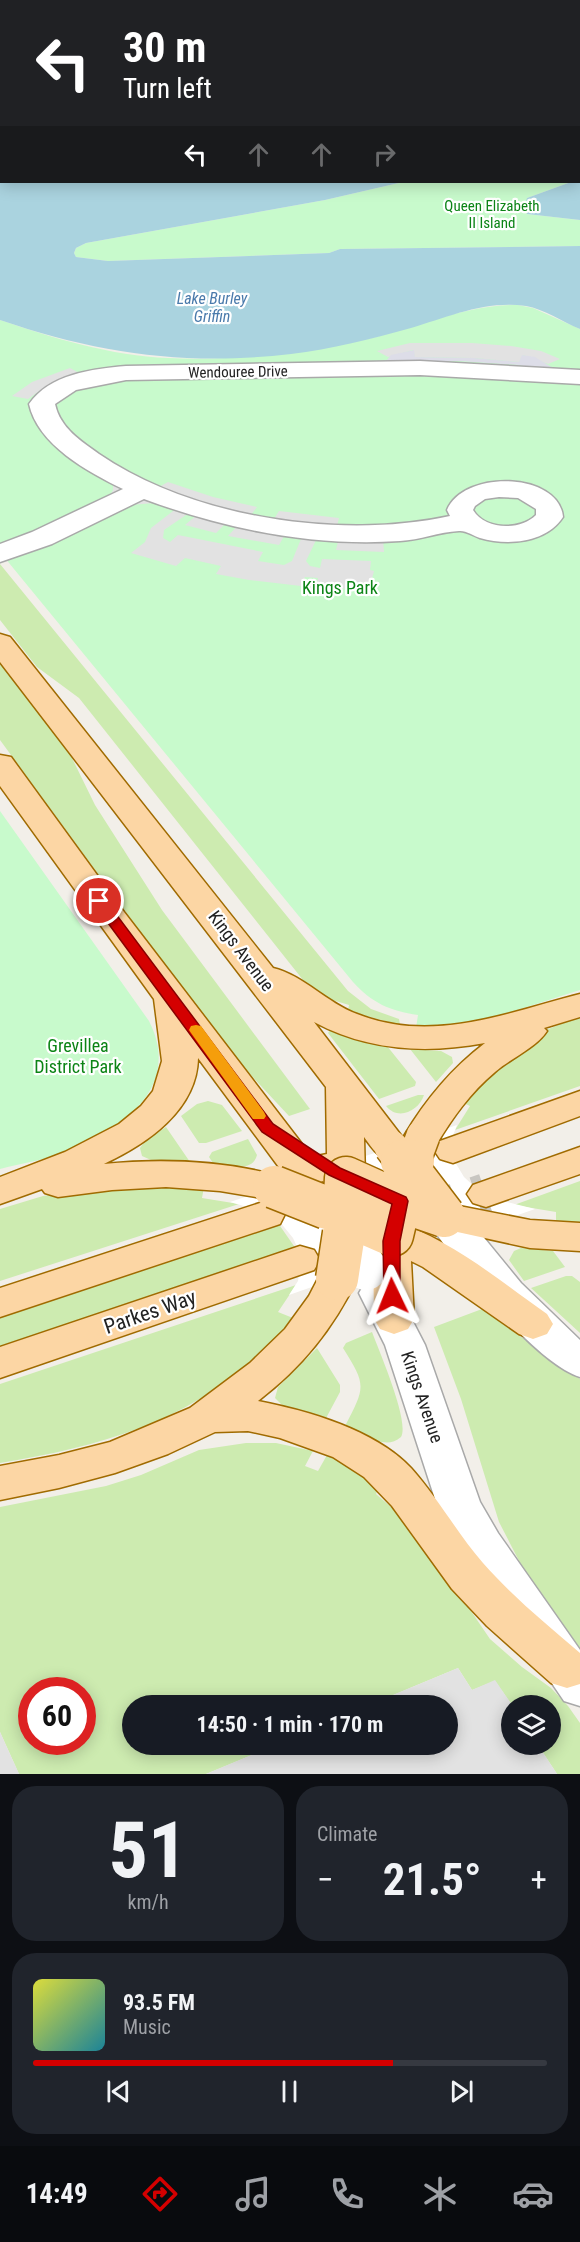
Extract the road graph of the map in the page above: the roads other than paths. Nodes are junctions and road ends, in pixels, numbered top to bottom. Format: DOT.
graph roads {
  1 [pos="580,376"];
  2 [pos="144,489"];
  3 [pos="466,521"];
  4 [pos="64,526"];
  5 [pos="0,533"];
  6 [pos="0,554"];
  7 [pos="0,644"];
  8 [pos="0,764"];
  9 [pos="250,962"];
  10 [pos="168,991"];
  11 [pos="580,1006"];
  12 [pos="344,1086"];
  13 [pos="580,1103"];
  14 [pos="580,1160"];
  15 [pos="0,1193"];
  16 [pos="320,1193"];
  17 [pos="398,1210"];
  18 [pos="469,1218"];
  19 [pos="580,1237"];
  20 [pos="300,1260"];
  21 [pos="0,1303"];
  22 [pos="533,1324"];
  23 [pos="580,1362"];
  24 [pos="0,1363"];
  25 [pos="197,1422"];
  26 [pos="0,1483"];
  27 [pos="574,1678"];
  1 -- 2 [label="street, Wendouree Drive"];
  2 -- 3 [label="street, Wendouree Drive"];
  2 -- 4 [label="street"];
  4 -- 5 [label="street"];
  4 -- 6 [label="street"];
  7 -- 9 [label="main road, Kings Avenue"];
  8 -- 10 [label="main road"];
  9 -- 11 [label="main road"];
  9 -- 12 [label="main road, Kings Avenue"];
  10 -- 15 [label="main road"];
  10 -- 16 [label="main road"];
  11 -- 17 [label="main road"];
  12 -- 16 [label="main road"];
  12 -- 17 [label="main road, Kings Avenue"];
  13 -- 17 [label="main road"];
  14 -- 18 [label="main road"];
  15 -- 16 [label="main road"];
  16 -- 17 [label="main road, bridge"];
  16 -- 17 [label="main road, bridge"];
  16 -- 21 [label="main road"];
  17 -- 18 [label="main road, bridge"];
  17 -- 22 [label="main road"];
  17 -- 25 [label="main road"];
  17 -- 27 [label="street, Kings Avenue"];
  18 -- 19 [label="main road"];
  18 -- 22 [label="street"];
  20 -- 24 [label="main road, Parkes Way"];
  22 -- 23 [label="street"];
  25 -- 26 [label="main road"];
  25 -- 27 [label="main road"];
}
